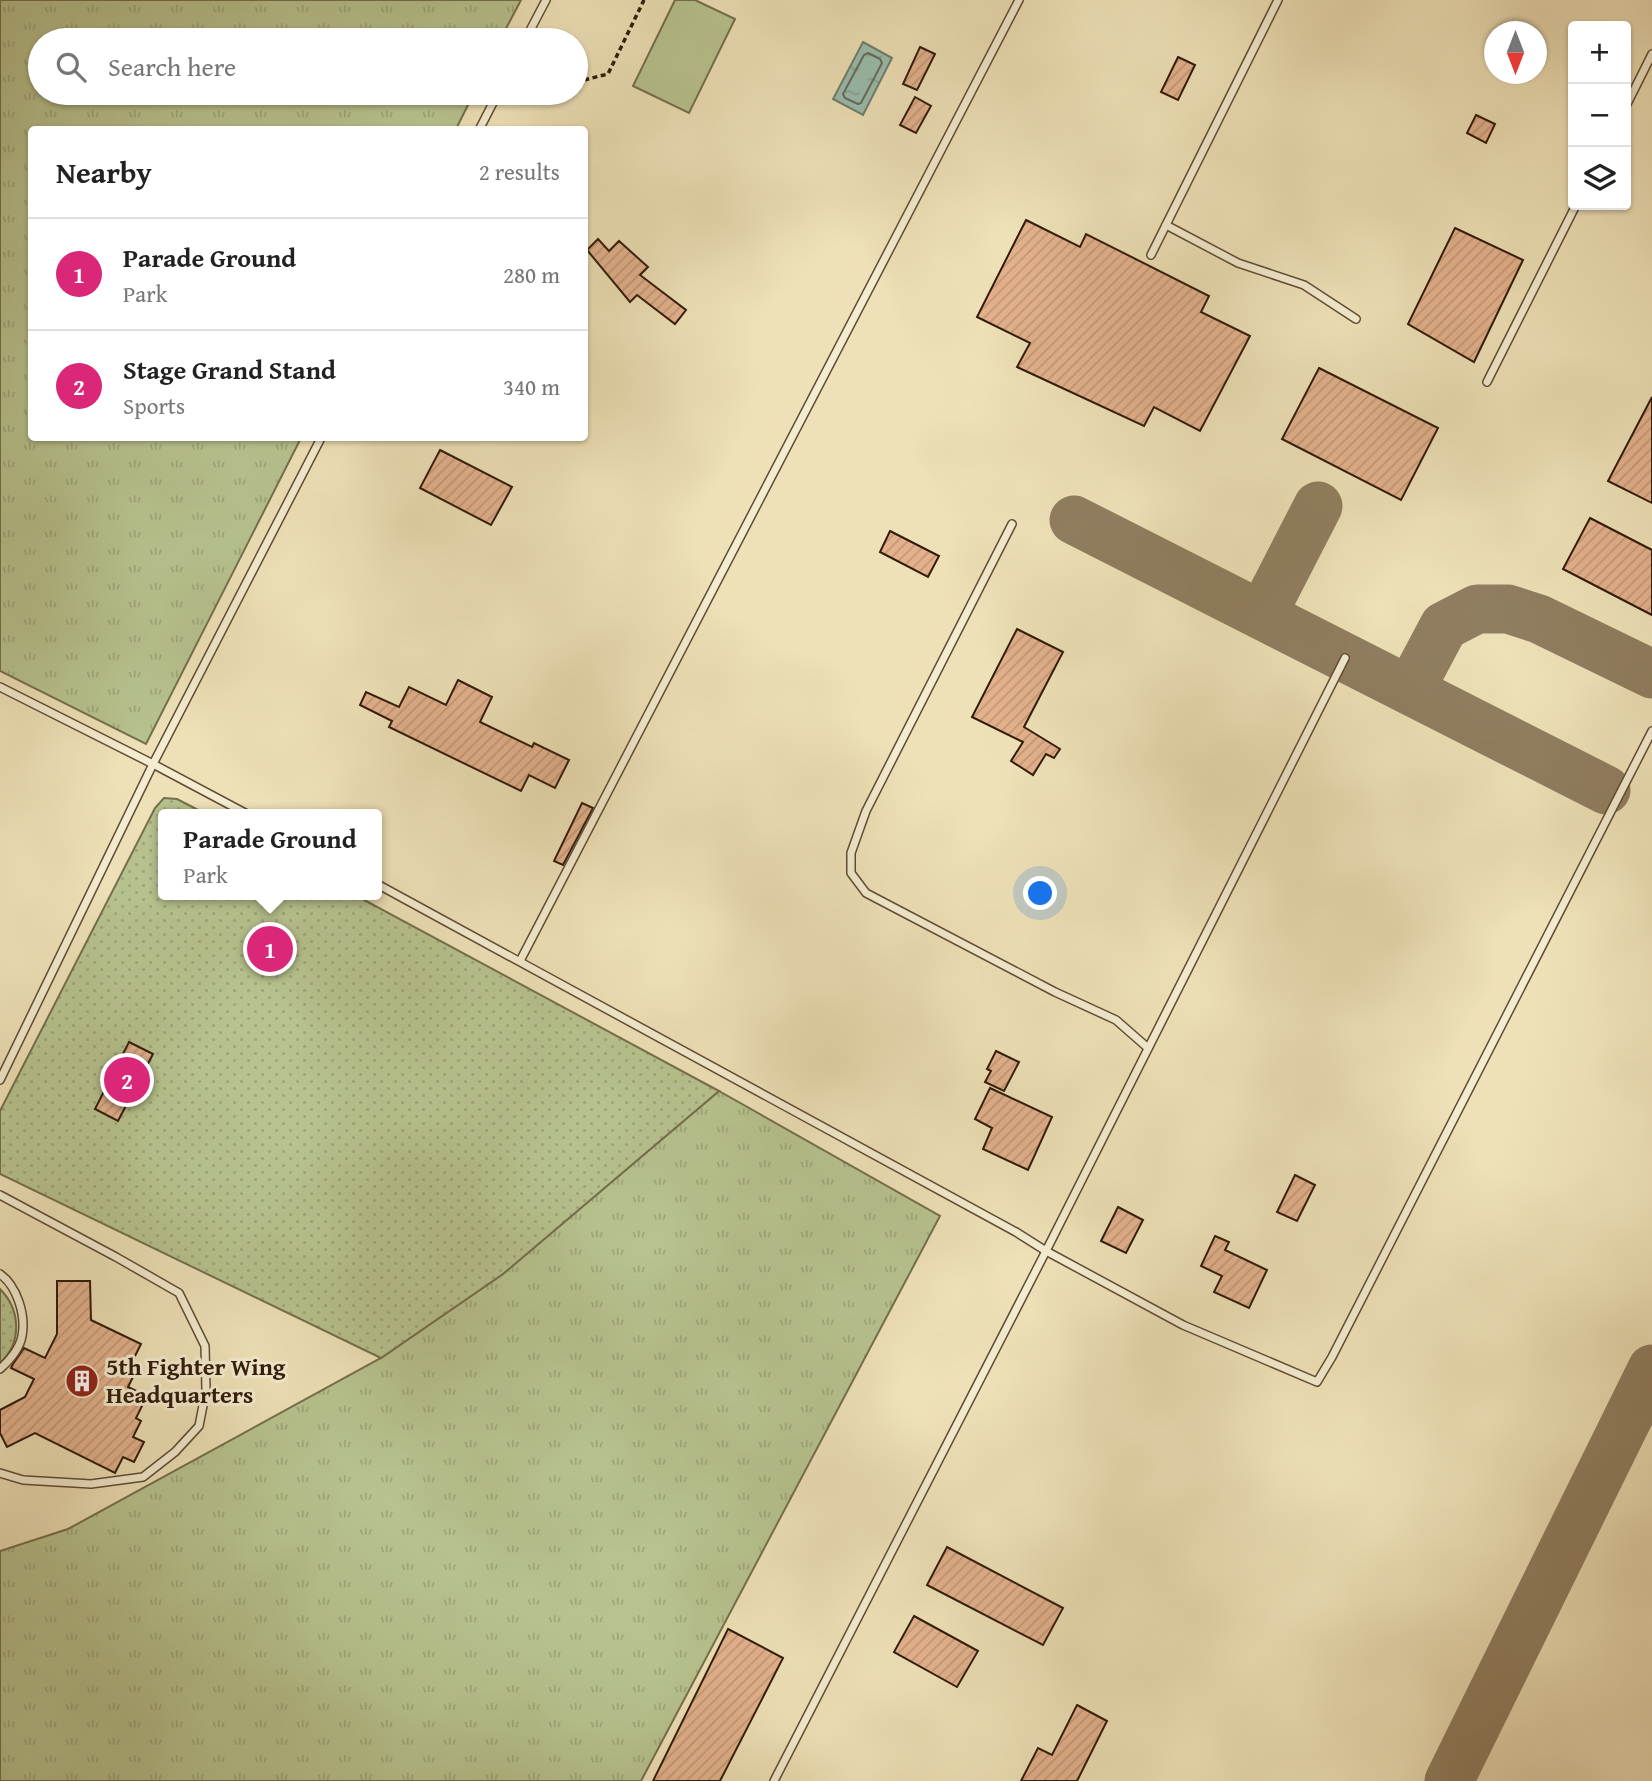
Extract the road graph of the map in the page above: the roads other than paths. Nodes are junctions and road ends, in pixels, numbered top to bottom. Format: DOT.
graph roads {
  1 [pos="546,0"];
  2 [pos="1019,0"];
  3 [pos="1278,0"];
  4 [pos="531,28"];
  5 [pos="1652,54"];
  6 [pos="1631,96"];
  7 [pos="492,105"];
  8 [pos="481,126"];
  9 [pos="1573,210"];
  10 [pos="1166,225"];
  11 [pos="1151,255"];
  12 [pos="1356,319"];
  13 [pos="1487,382"];
  14 [pos="319,441"];
  15 [pos="1012,524"];
  16 [pos="1345,658"];
  17 [pos="0,687"];
  18 [pos="1652,731"];
  19 [pos="153,764"];
  20 [pos="238,809"];
  21 [pos="382,887"];
  22 [pos="520,961"];
  23 [pos="1148,1048"];
  24 [pos="0,1080"];
  25 [pos="0,1195"];
  26 [pos="1046,1251"];
  27 [pos="0,1274"];
  28 [pos="0,1369"];
  29 [pos="0,1473"];
  30 [pos="774,1781"];
  1 -- 4 [label="lane"];
  2 -- 22 [label="lane"];
  3 -- 10 [label="lane"];
  5 -- 6 [label="lane"];
  7 -- 8 [label="lane"];
  9 -- 13 [label="lane"];
  10 -- 11 [label="lane"];
  10 -- 12 [label="lane"];
  14 -- 19 [label="lane"];
  15 -- 23 [label="lane"];
  16 -- 23 [label="lane"];
  17 -- 19 [label="lane"];
  18 -- 26 [label="lane"];
  19 -- 20 [label="lane"];
  19 -- 24 [label="lane"];
  21 -- 22 [label="lane"];
  22 -- 26 [label="lane"];
  23 -- 26 [label="lane"];
  25 -- 29 [label="lane"];
  26 -- 30 [label="lane"];
  27 -- 28 [label="lane"];
}
